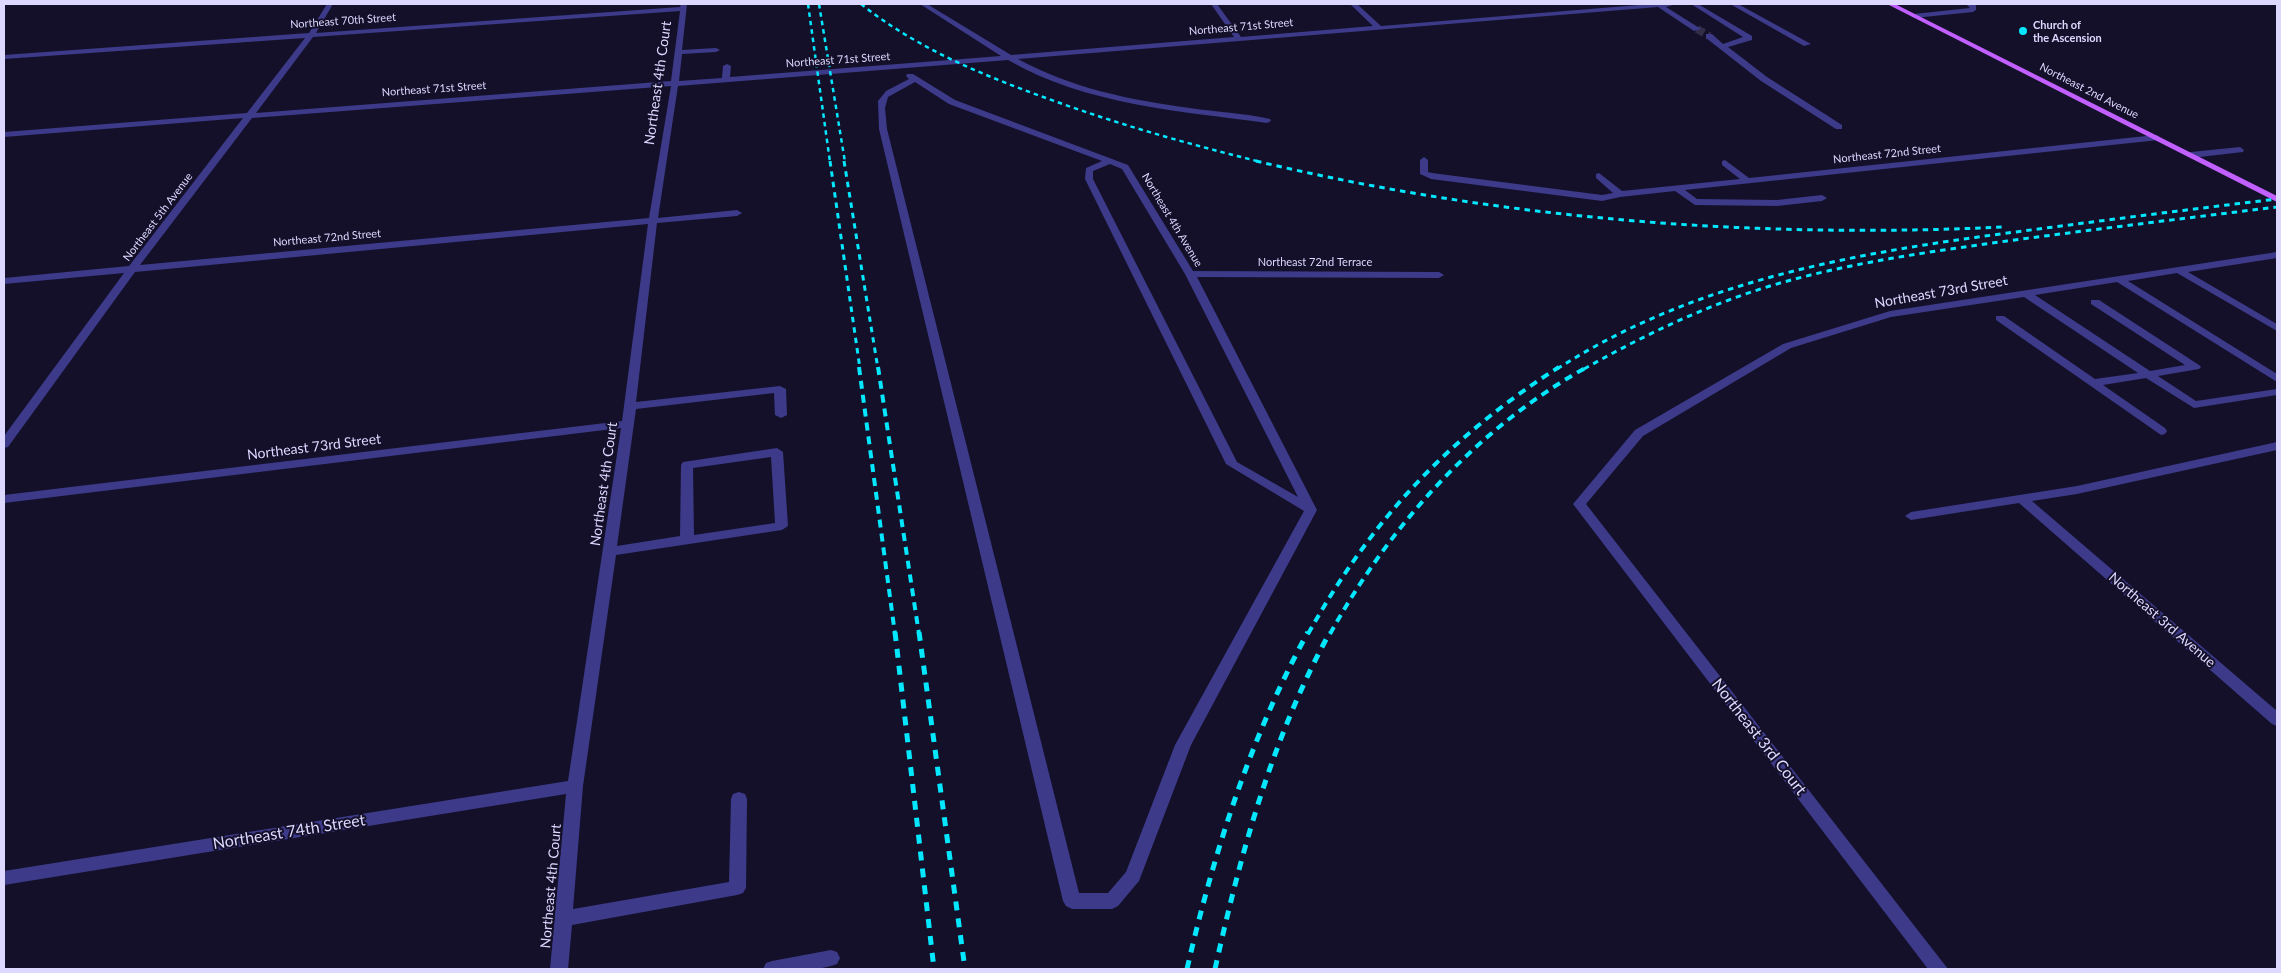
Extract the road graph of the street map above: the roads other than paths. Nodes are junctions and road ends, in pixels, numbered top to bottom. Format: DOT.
graph roads {
  1 [pos="330,4"];
  2 [pos="923,4"];
  3 [pos="1214,4"];
  4 [pos="1353,4"];
  5 [pos="1673,4"];
  6 [pos="1694,4"];
  7 [pos="1733,4"];
  8 [pos="1890,4"];
  9 [pos="1970,4"];
  10 [pos="1659,5"];
  11 [pos="684,7"];
  12 [pos="1914,16"];
  13 [pos="1378,27"];
  14 [pos="1697,29"];
  15 [pos="312,34"];
  16 [pos="1709,36"];
  17 [pos="1239,39"];
  18 [pos="1807,44"];
  19 [pos="1723,46"];
  20 [pos="716,50"];
  21 [pos="678,52"];
  22 [pos="4,56"];
  23 [pos="1011,58"];
  24 [pos="727,66"];
  25 [pos="895,67"];
  26 [pos="726,79"];
  27 [pos="915,79"];
  28 [pos="675,83"];
  29 [pos="250,114"];
  30 [pos="1267,121"];
  31 [pos="1839,128"];
  32 [pos="4,134"];
  33 [pos="2156,138"];
  34 [pos="2103,144"];
  35 [pos="2115,150"];
  36 [pos="2240,150"];
  37 [pos="2191,155"];
  38 [pos="1424,160"];
  39 [pos="1110,161"];
  40 [pos="1725,163"];
  41 [pos="1599,176"];
  42 [pos="1748,181"];
  43 [pos="1677,188"];
  44 [pos="1620,194"];
  45 [pos="1822,198"];
  46 [pos="2277,199"];
  47 [pos="737,213"];
  48 [pos="653,220"];
  49 [pos="2277,255"];
  50 [pos="134,268"];
  51 [pos="2178,270"];
  52 [pos="1190,274"];
  53 [pos="1439,275"];
  54 [pos="2118,279"];
  55 [pos="4,281"];
  56 [pos="2025,293"];
  57 [pos="2095,302"];
  58 [pos="2000,318"];
  59 [pos="2277,328"];
  60 [pos="2148,375"];
  61 [pos="2277,379"];
  62 [pos="2094,383"];
  63 [pos="2277,392"];
  64 [pos="630,406"];
  65 [pos="781,415"];
  66 [pos="628,424"];
  67 [pos="2160,431"];
  68 [pos="4,444"];
  69 [pos="2277,446"];
  70 [pos="4,499"];
  71 [pos="2022,499"];
  72 [pos="1579,504"];
  73 [pos="1310,510"];
  74 [pos="1911,516"];
  75 [pos="687,540"];
  76 [pos="610,551"];
  77 [pos="2277,720"];
  78 [pos="575,786"];
  79 [pos="739,799"];
  80 [pos="4,878"];
  81 [pos="563,919"];
  82 [pos="831,958"];
  83 [pos="559,969"];
  84 [pos="772,969"];
  85 [pos="1939,969"];
  1 -- 15 [label="street, Northeast 5th Avenue"];
  2 -- 23 [label="street"];
  3 -- 17 [label="street"];
  4 -- 13 [label="street"];
  5 -- 10 [label="street, Northeast 71st Street"];
  6 -- 19 [label="street"];
  7 -- 18 [label="street"];
  8 -- 12 [label="main road, Northeast 2nd Avenue"];
  9 -- 12 [label="street"];
  10 -- 13 [label="street, Northeast 71st Street"];
  10 -- 14 [label="street"];
  11 -- 15 [label="street, Northeast 70th Street"];
  11 -- 21 [label="street, Northeast 4th Court"];
  12 -- 33 [label="main road, Northeast 2nd Avenue"];
  13 -- 17 [label="street, Northeast 71st Street"];
  15 -- 22 [label="street, Northeast 70th Street"];
  15 -- 29 [label="street, Northeast 5th Avenue"];
  16 -- 19 [label="street"];
  17 -- 23 [label="street, Northeast 71st Street"];
  19 -- 31 [label="street"];
  20 -- 21 [label="street"];
  21 -- 28 [label="street, Northeast 4th Court"];
  23 -- 25 [label="street, Northeast 71st Street"];
  23 -- 30 [label="street"];
  24 -- 26 [label="street"];
  25 -- 26 [label="street, Northeast 71st Street"];
  25 -- 27 [label="street, Northeast 4th Avenue"];
  26 -- 28 [label="street, Northeast 71st Street"];
  27 -- 39 [label="street, Northeast 4th Avenue"];
  27 -- 73 [label="street"];
  28 -- 29 [label="street, Northeast 71st Street"];
  28 -- 48 [label="street, Northeast 4th Court"];
  29 -- 32 [label="street, Northeast 71st Street"];
  29 -- 50 [label="street, Northeast 5th Avenue"];
  33 -- 34 [label="street, Northeast 72nd Street"];
  33 -- 37 [label="main road, Northeast 2nd Avenue"];
  34 -- 35 [label="street"];
  34 -- 42 [label="street, Northeast 72nd Street"];
  36 -- 37 [label="street"];
  37 -- 46 [label="main road, Northeast 2nd Avenue"];
  38 -- 44 [label="street, Northeast 72nd Street"];
  39 -- 52 [label="street, Northeast 4th Avenue"];
  39 -- 73 [label="street"];
  40 -- 42 [label="street"];
  41 -- 44 [label="street"];
  42 -- 43 [label="street, Northeast 72nd Street"];
  43 -- 44 [label="street, Northeast 72nd Street"];
  43 -- 45 [label="street"];
  47 -- 48 [label="street, Northeast 72nd Street"];
  48 -- 50 [label="street, Northeast 72nd Street"];
  48 -- 64 [label="street, Northeast 4th Court"];
  49 -- 51 [label="street, Northeast 73rd Street"];
  50 -- 55 [label="street, Northeast 72nd Street"];
  50 -- 68 [label="street, Northeast 5th Avenue"];
  51 -- 54 [label="street, Northeast 73rd Street"];
  51 -- 59 [label="street"];
  52 -- 53 [label="street, Northeast 72nd Terrace"];
  52 -- 73 [label="street, Northeast 4th Avenue"];
  54 -- 56 [label="street, Northeast 73rd Street"];
  54 -- 61 [label="street"];
  56 -- 60 [label="street"];
  56 -- 72 [label="street, Northeast 73rd Street"];
  57 -- 60 [label="street"];
  58 -- 62 [label="street"];
  60 -- 62 [label="street"];
  60 -- 63 [label="street"];
  62 -- 67 [label="street"];
  64 -- 65 [label="street"];
  64 -- 66 [label="street, Northeast 4th Court"];
  66 -- 70 [label="street, Northeast 73rd Street"];
  66 -- 76 [label="street, Northeast 4th Court"];
  69 -- 71 [label="street"];
  71 -- 74 [label="street"];
  71 -- 77 [label="street, Northeast 3rd Avenue"];
  72 -- 85 [label="street, Northeast 3rd Court"];
  75 -- 75 [label="street"];
  75 -- 76 [label="street"];
  76 -- 78 [label="street, Northeast 4th Court"];
  78 -- 80 [label="street, Northeast 74th Street"];
  78 -- 81 [label="street, Northeast 4th Court"];
  79 -- 81 [label="street"];
  81 -- 83 [label="street, Northeast 4th Court"];
  82 -- 84 [label="street"];
}
